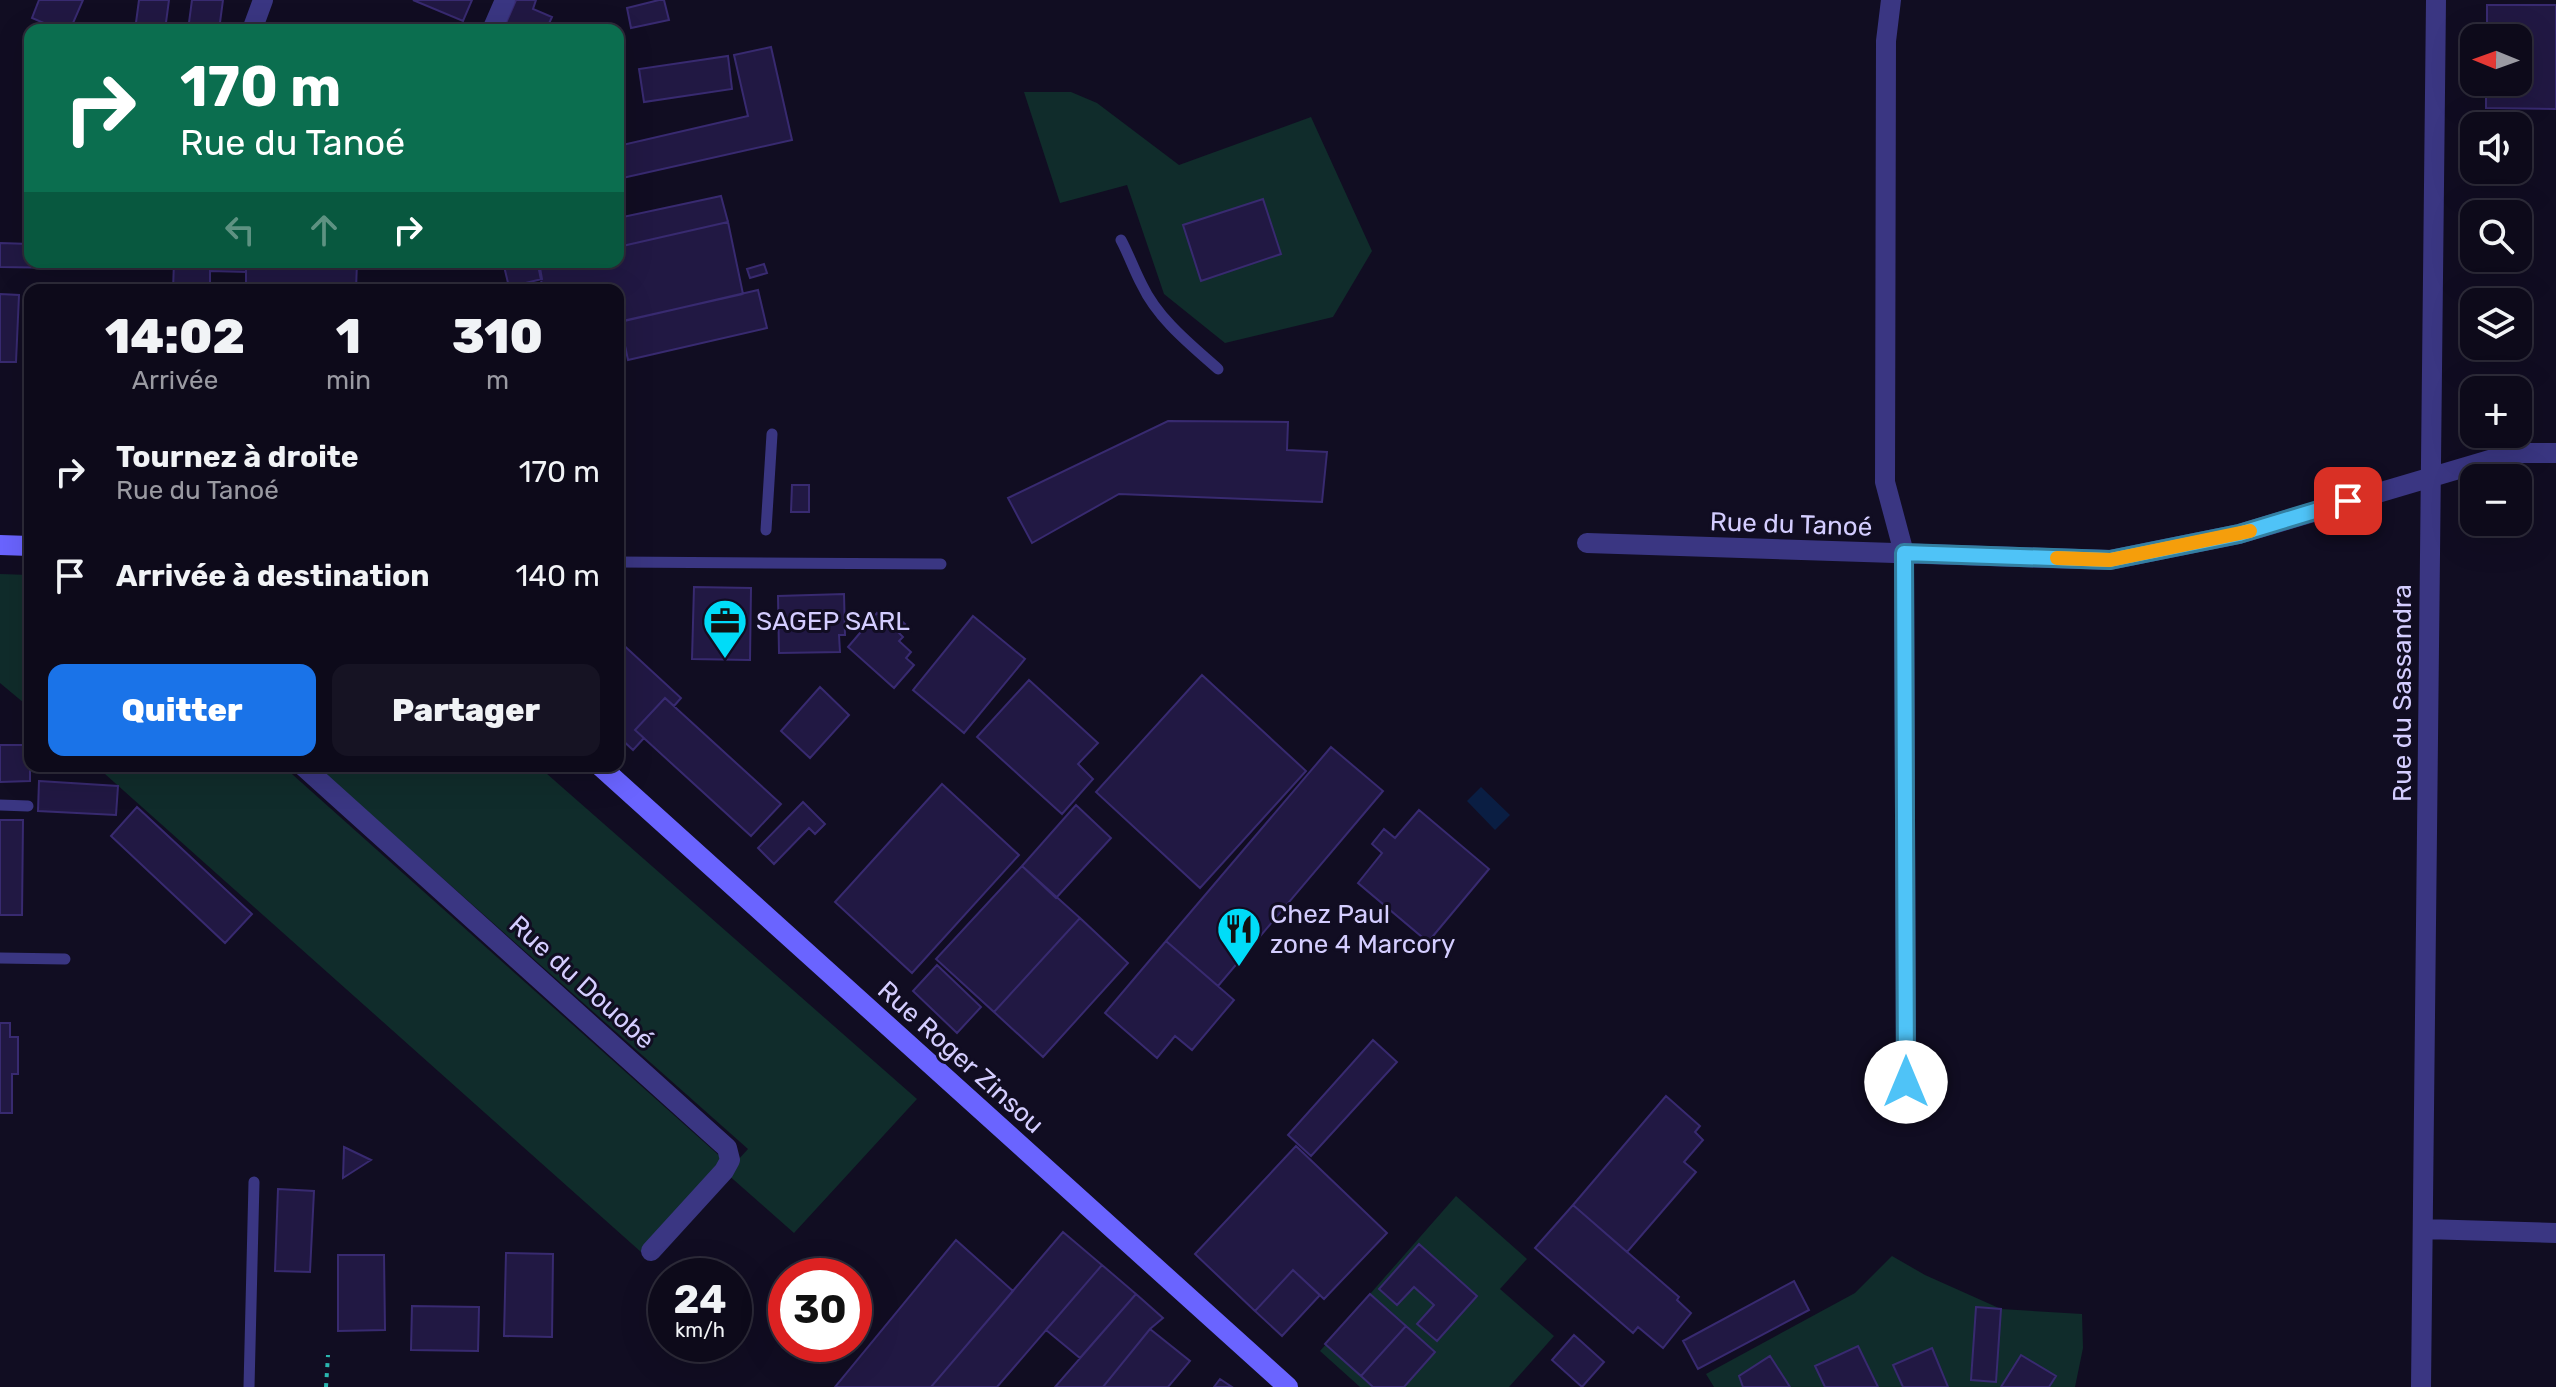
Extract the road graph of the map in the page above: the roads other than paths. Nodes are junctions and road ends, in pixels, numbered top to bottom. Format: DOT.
graph roads {
  1 [pos="263,0"];
  2 [pos="505,0"];
  3 [pos="1891,0"];
  4 [pos="2436,0"];
  5 [pos="254,24"];
  6 [pos="495,24"];
  7 [pos="1121,240"];
  8 [pos="1218,369"];
  9 [pos="772,434"];
  10 [pos="2556,453"];
  11 [pos="2430,476"];
  12 [pos="766,530"];
  13 [pos="1587,543"];
  14 [pos="0,545"];
  15 [pos="24,546"];
  16 [pos="1904,553"];
  17 [pos="624,562"];
  18 [pos="941,564"];
  19 [pos="310,772"];
  20 [pos="607,772"];
  21 [pos="0,805"];
  22 [pos="28,806"];
  23 [pos="0,958"];
  24 [pos="65,959"];
  25 [pos="1906,1082"];
  26 [pos="254,1182"];
  27 [pos="2424,1229"];
  28 [pos="2556,1233"];
  29 [pos="651,1251"];
  30 [pos="249,1387"];
  31 [pos="1288,1387"];
  32 [pos="2421,1387"];
  1 -- 5 [label="street"];
  2 -- 6 [label="street"];
  3 -- 16 [label="street"];
  4 -- 11 [label="street, Rue du Sassandra"];
  7 -- 8 [label="lane"];
  9 -- 12 [label="lane"];
  10 -- 11 [label="street, Rue du Tanoé"];
  11 -- 16 [label="street, Rue du Tanoé"];
  11 -- 27 [label="street, Rue du Sassandra"];
  13 -- 16 [label="street, Rue du Tanoé"];
  14 -- 15 [label="street"];
  16 -- 25 [label="street"];
  17 -- 18 [label="lane"];
  19 -- 29 [label="street, Rue du Douobé"];
  20 -- 31 [label="street, Rue Roger Zinsou"];
  21 -- 22 [label="lane"];
  23 -- 24 [label="lane"];
  26 -- 30 [label="lane"];
  27 -- 28 [label="street"];
  27 -- 32 [label="street, Rue du Sassandra"];
}
